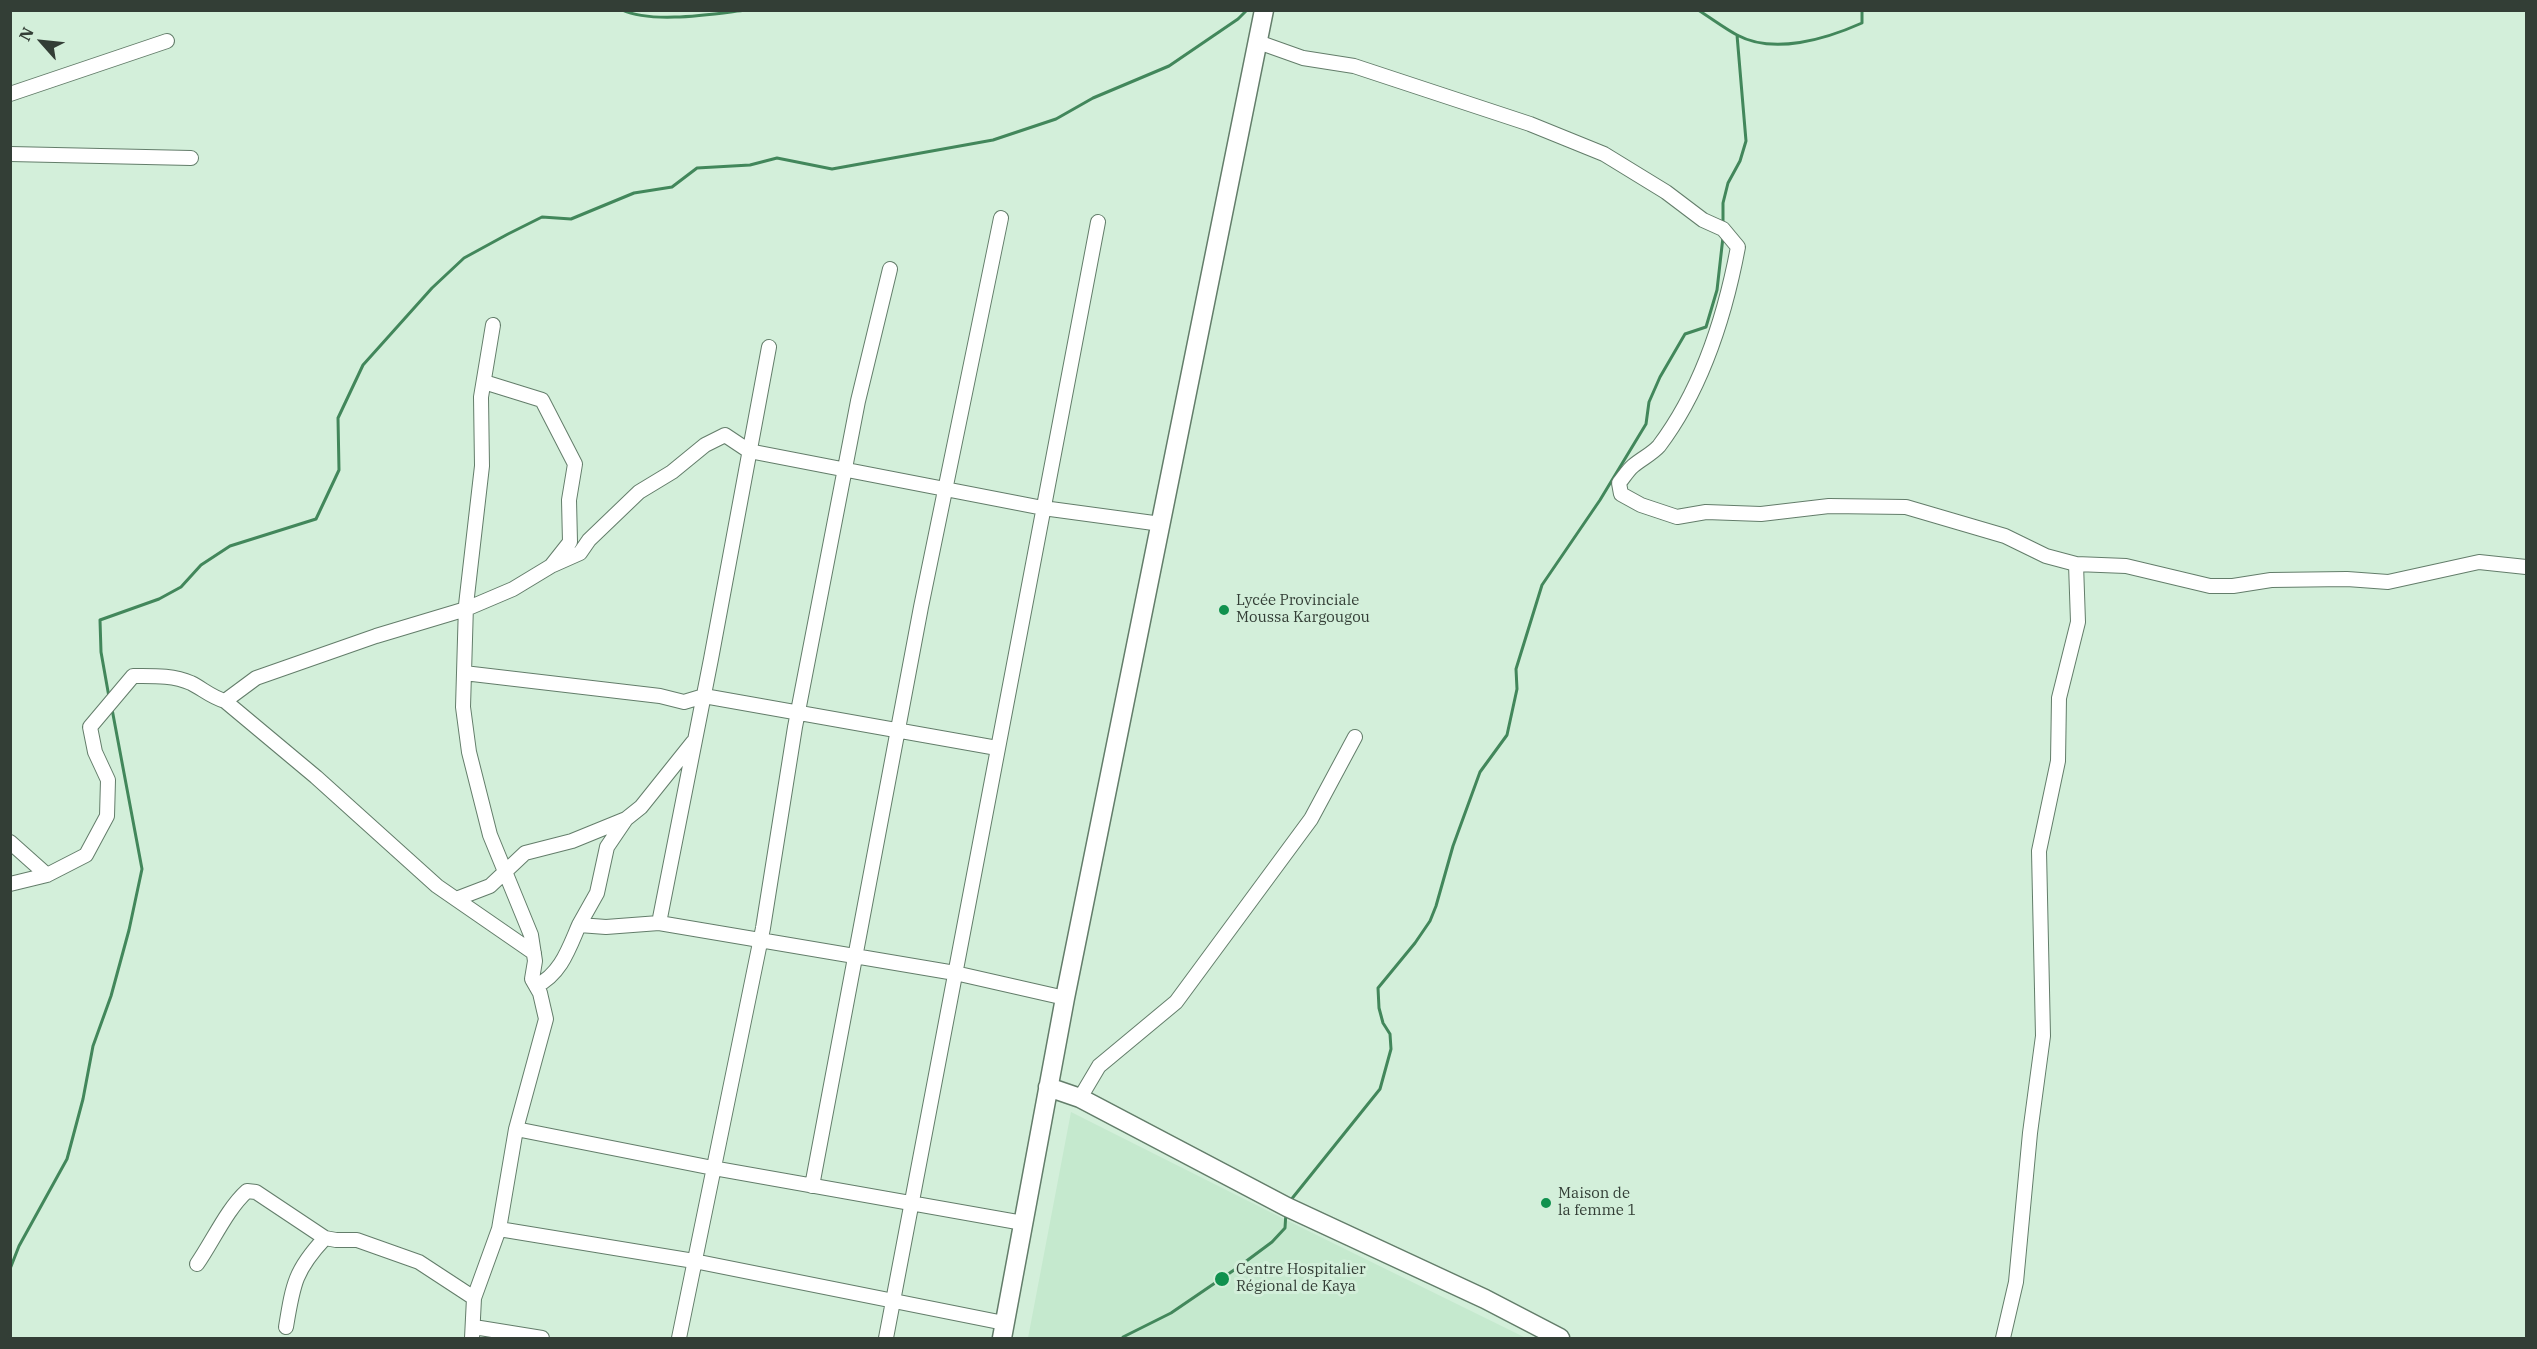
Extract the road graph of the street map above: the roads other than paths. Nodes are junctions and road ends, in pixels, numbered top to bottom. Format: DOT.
graph roads {
  1 [pos="1264,10"];
  2 [pos="167,41"];
  3 [pos="1258,42"];
  4 [pos="10,94"];
  5 [pos="10,154"];
  6 [pos="191,158"];
  7 [pos="1000,218"];
  8 [pos="1098,222"];
  9 [pos="890,269"];
  10 [pos="493,325"];
  11 [pos="769,347"];
  12 [pos="484,382"];
  13 [pos="749,452"];
  14 [pos="844,470"];
  15 [pos="945,489"];
  16 [pos="1043,508"];
  17 [pos="1161,524"];
  18 [pos="2076,564"];
  19 [pos="551,566"];
  20 [pos="2526,567"];
  21 [pos="466,609"];
  22 [pos="464,674"];
  23 [pos="704,696"];
  24 [pos="225,700"];
  25 [pos="798,713"];
  26 [pos="898,730"];
  27 [pos="1355,738"];
  28 [pos="695,740"];
  29 [pos="997,748"];
  30 [pos="626,819"];
  31 [pos="10,842"];
  32 [pos="505,871"];
  33 [pos="46,875"];
  34 [pos="10,884"];
  35 [pos="456,899"];
  36 [pos="659,923"];
  37 [pos="579,925"];
  38 [pos="760,940"];
  39 [pos="534,953"];
  40 [pos="855,956"];
  41 [pos="955,973"];
  42 [pos="536,986"];
  43 [pos="1065,998"];
  44 [pos="1048,1087"];
  45 [pos="1080,1098"];
  46 [pos="516,1129"];
  47 [pos="713,1168"];
  48 [pos="812,1186"];
  49 [pos="912,1203"];
  50 [pos="1023,1222"];
  51 [pos="499,1229"];
  52 [pos="325,1238"];
  53 [pos="694,1261"];
  54 [pos="197,1264"];
  55 [pos="474,1298"];
  56 [pos="893,1301"];
  57 [pos="286,1327"];
  58 [pos="1003,1331"];
  59 [pos="473,1333"];
  60 [pos="542,1338"];
  61 [pos="680,1338"];
  62 [pos="886,1338"];
  63 [pos="1560,1338"];
  64 [pos="2003,1338"];
  1 -- 3 [label="main road"];
  2 -- 4 [label="street"];
  3 -- 17 [label="main road"];
  3 -- 18 [label="street"];
  5 -- 6 [label="street"];
  7 -- 15 [label="street"];
  8 -- 16 [label="street"];
  9 -- 14 [label="street"];
  10 -- 12 [label="street"];
  11 -- 13 [label="street"];
  12 -- 19 [label="street"];
  12 -- 21 [label="street"];
  13 -- 14 [label="street"];
  13 -- 19 [label="street"];
  13 -- 23 [label="street"];
  14 -- 15 [label="street"];
  14 -- 25 [label="street"];
  15 -- 16 [label="street"];
  15 -- 26 [label="street"];
  16 -- 17 [label="street"];
  16 -- 29 [label="street"];
  17 -- 43 [label="main road"];
  18 -- 20 [label="street"];
  18 -- 64 [label="street"];
  19 -- 21 [label="street"];
  21 -- 22 [label="street"];
  21 -- 24 [label="street"];
  22 -- 23 [label="street"];
  22 -- 32 [label="street"];
  23 -- 25 [label="street"];
  23 -- 28 [label="street"];
  24 -- 33 [label="street"];
  24 -- 35 [label="street"];
  25 -- 26 [label="street"];
  25 -- 38 [label="street"];
  26 -- 29 [label="street"];
  26 -- 40 [label="street"];
  27 -- 45 [label="street"];
  28 -- 30 [label="street"];
  28 -- 36 [label="street"];
  29 -- 41 [label="street"];
  30 -- 32 [label="street"];
  30 -- 37 [label="street"];
  31 -- 33 [label="street"];
  32 -- 35 [label="street"];
  32 -- 39 [label="street"];
  33 -- 34 [label="street"];
  35 -- 39 [label="street"];
  36 -- 37 [label="street"];
  36 -- 38 [label="street"];
  37 -- 42 [label="street"];
  38 -- 40 [label="street"];
  38 -- 47 [label="street"];
  39 -- 42 [label="street"];
  40 -- 41 [label="street"];
  40 -- 48 [label="street"];
  41 -- 43 [label="street"];
  41 -- 49 [label="street"];
  42 -- 46 [label="street"];
  43 -- 44 [label="main road"];
  44 -- 45 [label="main road"];
  44 -- 50 [label="main road"];
  45 -- 63 [label="main road"];
  46 -- 47 [label="street"];
  46 -- 51 [label="street"];
  47 -- 48 [label="street"];
  47 -- 53 [label="street"];
  48 -- 49 [label="street"];
  49 -- 50 [label="street"];
  49 -- 56 [label="street"];
  50 -- 58 [label="main road"];
  51 -- 53 [label="street"];
  51 -- 55 [label="street"];
  52 -- 54 [label="street"];
  52 -- 55 [label="street"];
  52 -- 57 [label="street"];
  53 -- 56 [label="street"];
  53 -- 61 [label="street"];
  55 -- 59 [label="street"];
  56 -- 58 [label="street"];
  56 -- 62 [label="street"];
  59 -- 60 [label="street"];
}
